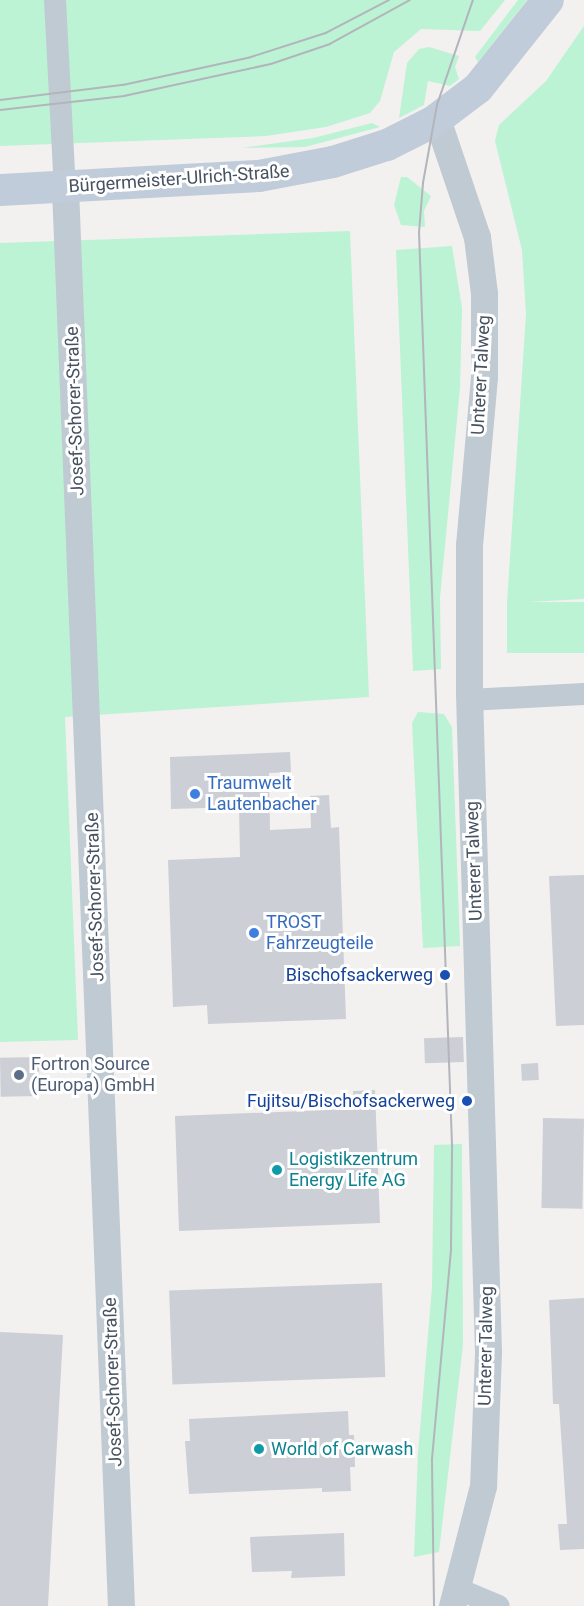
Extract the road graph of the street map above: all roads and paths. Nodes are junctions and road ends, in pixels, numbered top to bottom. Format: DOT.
graph roads {
  1 [pos="55,0"];
  2 [pos="548,0"];
  3 [pos="437,118"];
  4 [pos="65,188"];
  5 [pos="0,190"];
  6 [pos="584,694"];
  7 [pos="469,700"];
  8 [pos="455,1598"];
  9 [pos="122,1606"];
  10 [pos="499,1606"];
  1 -- 4 [label="street"];
  2 -- 3 [label="main road, Bürgermeister-Ulrich-Straße"];
  3 -- 4 [label="main road, Bürgermeister-Ulrich-Straße"];
  3 -- 7 [label="street, Unterer Talweg"];
  4 -- 5 [label="main road, Bürgermeister-Ulrich-Straße"];
  4 -- 9 [label="street, Josef-Schorer-Straße"];
  6 -- 7 [label="street"];
  7 -- 8 [label="street, Unterer Talweg"];
  8 -- 10 [label="street"];
}
